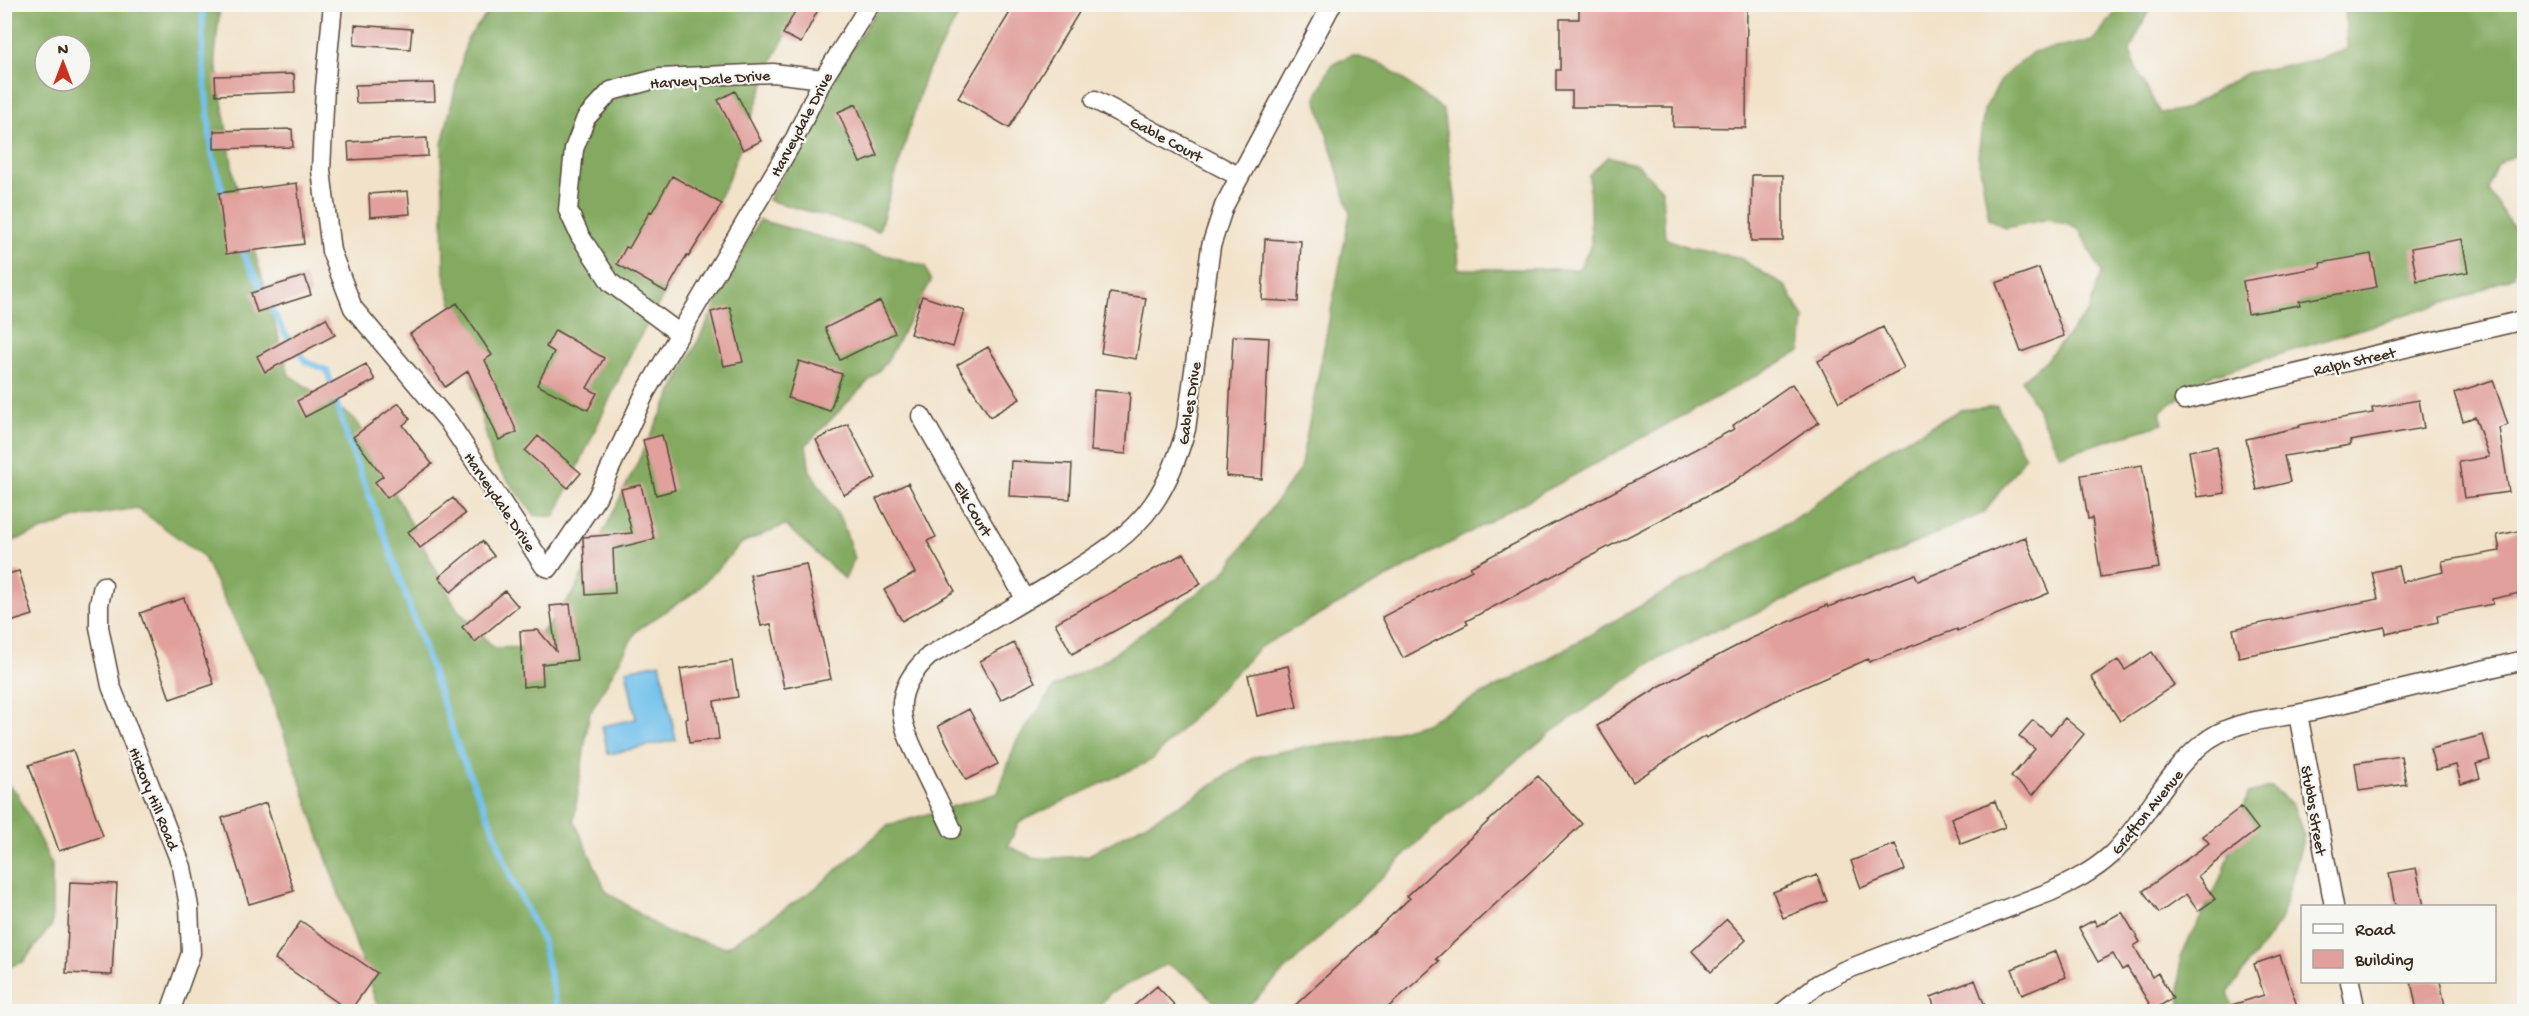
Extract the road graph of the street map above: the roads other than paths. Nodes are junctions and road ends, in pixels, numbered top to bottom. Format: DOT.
graph roads {
  1 [pos="333,4"];
  2 [pos="870,4"];
  3 [pos="1332,4"];
  4 [pos="823,79"];
  5 [pos="1095,100"];
  6 [pos="1238,176"];
  7 [pos="2524,320"];
  8 [pos="680,334"];
  9 [pos="2184,400"];
  10 [pos="921,416"];
  11 [pos="104,586"];
  12 [pos="1026,600"];
  13 [pos="2524,660"];
  14 [pos="2298,714"];
  15 [pos="952,828"];
  16 [pos="2334,905"];
  17 [pos="2350,983"];
  18 [pos="170,1011"];
  19 [pos="1783,1011"];
  20 [pos="2356,1011"];
  1 -- 8 [label="street, Harveydale Drive"];
  2 -- 4 [label="street, Harveydale Drive"];
  3 -- 6 [label="street, Gables Drive"];
  4 -- 8 [label="street, Harveydale Drive"];
  4 -- 8 [label="street, Harvey Dale Drive"];
  5 -- 6 [label="street, Gable Court"];
  6 -- 12 [label="street, Gables Drive"];
  7 -- 9 [label="street, Ralph Street"];
  10 -- 12 [label="street, Elk Court"];
  11 -- 18 [label="street, Hickory Hill Road"];
  12 -- 15 [label="street, Gables Drive"];
  13 -- 14 [label="street, Grafton Avenue"];
  14 -- 16 [label="street, Stubbs Street"];
  14 -- 19 [label="street, Grafton Avenue"];
  17 -- 20 [label="street"];
}
